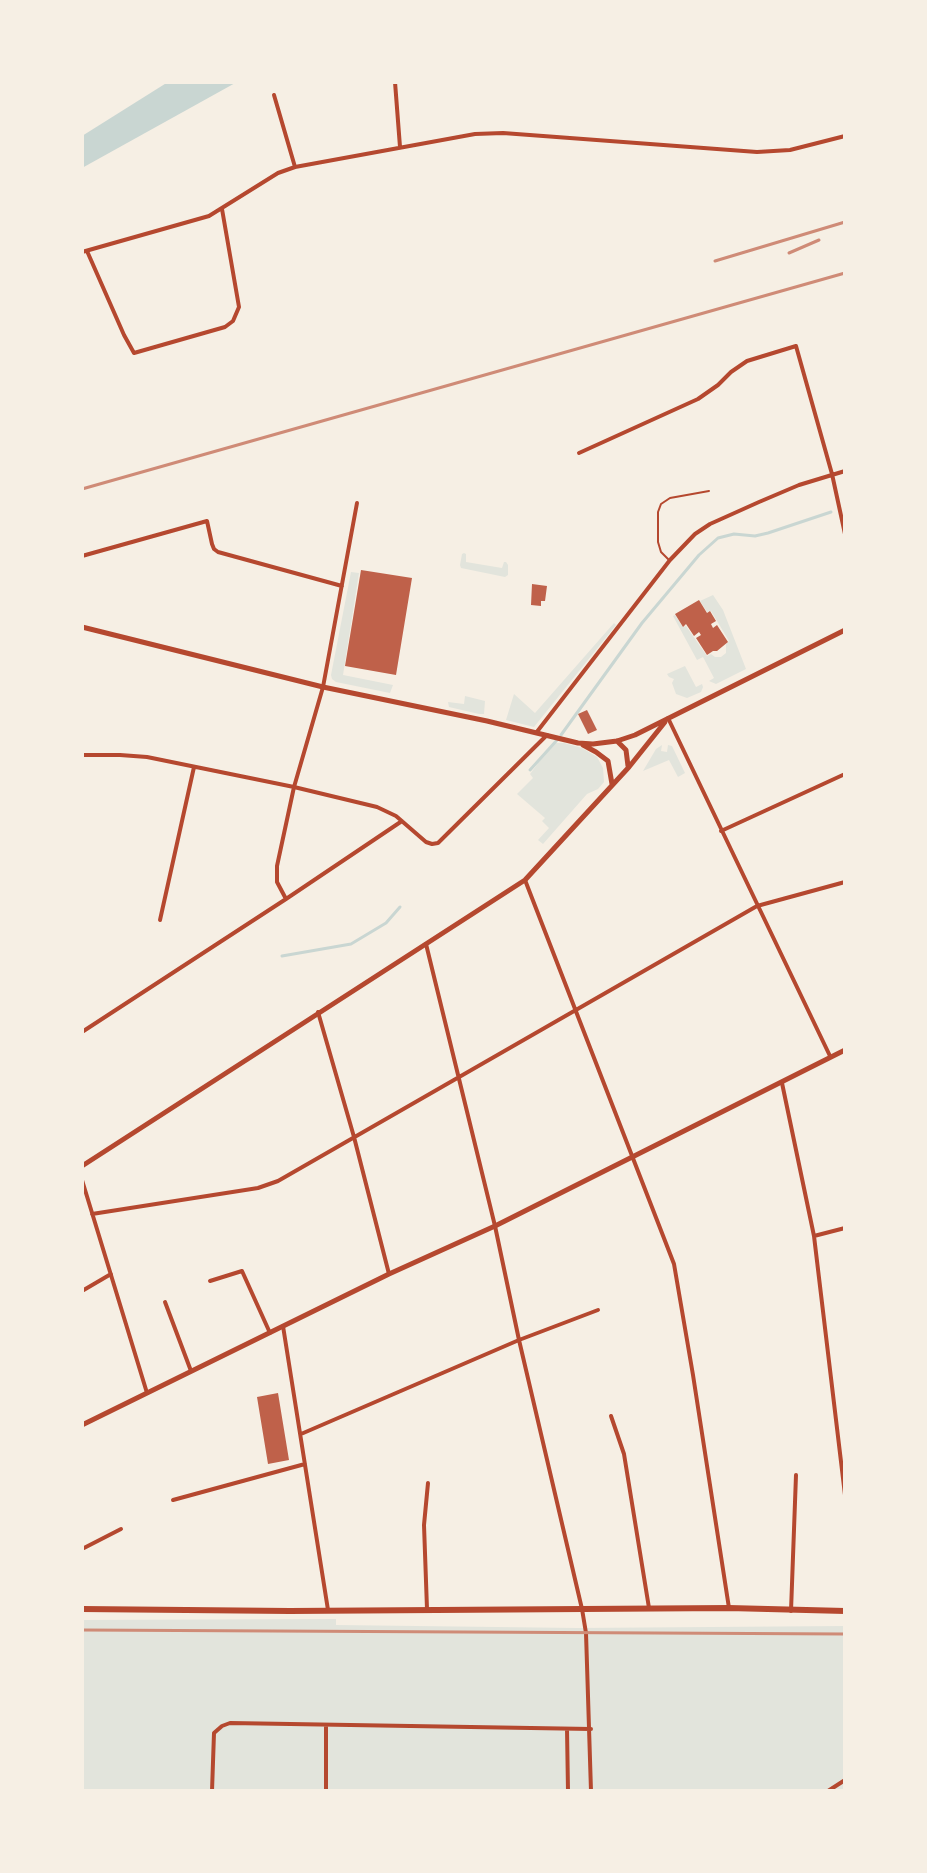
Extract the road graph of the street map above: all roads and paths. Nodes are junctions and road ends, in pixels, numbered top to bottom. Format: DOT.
graph roads {
  1 [pos="395,82"];
  2 [pos="274,95"];
  3 [pos="845,136"];
  4 [pos="400,148"];
  5 [pos="295,167"];
  6 [pos="222,209"];
  7 [pos="84,252"];
  8 [pos="579,453"];
  9 [pos="845,471"];
  10 [pos="832,474"];
  11 [pos="709,491"];
  12 [pos="357,503"];
  13 [pos="845,534"];
  14 [pos="82,556"];
  15 [pos="670,560"];
  16 [pos="342,586"];
  17 [pos="82,627"];
  18 [pos="845,630"];
  19 [pos="323,687"];
  20 [pos="668,718"];
  21 [pos="536,733"];
  22 [pos="550,736"];
  23 [pos="617,741"];
  24 [pos="578,743"];
  25 [pos="82,755"];
  26 [pos="608,761"];
  27 [pos="194,767"];
  28 [pos="629,767"];
  29 [pos="845,774"];
  30 [pos="612,785"];
  31 [pos="294,787"];
  32 [pos="402,821"];
  33 [pos="721,831"];
  34 [pos="525,880"];
  35 [pos="845,882"];
  36 [pos="286,899"];
  37 [pos="757,906"];
  38 [pos="160,920"];
  39 [pos="426,944"];
  40 [pos="576,1010"];
  41 [pos="318,1012"];
  42 [pos="82,1032"];
  43 [pos="845,1050"];
  44 [pos="830,1056"];
  45 [pos="460,1077"];
  46 [pos="781,1081"];
  47 [pos="354,1137"];
  48 [pos="634,1157"];
  49 [pos="82,1166"];
  50 [pos="82,1180"];
  51 [pos="92,1214"];
  52 [pos="495,1226"];
  53 [pos="845,1228"];
  54 [pos="814,1236"];
  55 [pos="111,1274"];
  56 [pos="389,1274"];
  57 [pos="210,1281"];
  58 [pos="82,1291"];
  59 [pos="165,1302"];
  60 [pos="598,1310"];
  61 [pos="283,1326"];
  62 [pos="270,1333"];
  63 [pos="519,1340"];
  64 [pos="191,1371"];
  65 [pos="147,1393"];
  66 [pos="611,1416"];
  67 [pos="82,1425"];
  68 [pos="301,1434"];
  69 [pos="305,1464"];
  70 [pos="796,1475"];
  71 [pos="428,1483"];
  72 [pos="845,1495"];
  73 [pos="173,1500"];
  74 [pos="121,1529"];
  75 [pos="82,1549"];
  76 [pos="649,1608"];
  77 [pos="729,1608"];
  78 [pos="82,1609"];
  79 [pos="427,1609"];
  80 [pos="582,1609"];
  81 [pos="328,1610"];
  82 [pos="791,1611"];
  83 [pos="845,1611"];
  84 [pos="326,1726"];
  85 [pos="567,1729"];
  86 [pos="591,1729"];
  87 [pos="845,1780"];
  88 [pos="212,1791"];
  89 [pos="326,1791"];
  90 [pos="568,1791"];
  91 [pos="591,1791"];
  92 [pos="828,1791"];
  1 -- 4 [label="street"];
  2 -- 5 [label="street"];
  3 -- 4 [label="street"];
  4 -- 5 [label="street"];
  5 -- 6 [label="street"];
  6 -- 7 [label="street"];
  6 -- 7 [label="street"];
  8 -- 10 [label="street"];
  9 -- 10 [label="street"];
  10 -- 13 [label="street"];
  10 -- 15 [label="street"];
  11 -- 15 [label="lane"];
  12 -- 16 [label="street"];
  14 -- 16 [label="street"];
  15 -- 21 [label="street"];
  16 -- 19 [label="street"];
  17 -- 19 [label="street"];
  18 -- 20 [label="street"];
  19 -- 21 [label="street"];
  19 -- 31 [label="street"];
  20 -- 23 [label="street"];
  20 -- 28 [label="street"];
  20 -- 33 [label="street"];
  21 -- 22 [label="street"];
  22 -- 24 [label="street"];
  22 -- 32 [label="street"];
  23 -- 24 [label="street"];
  23 -- 28 [label="street"];
  24 -- 26 [label="street"];
  25 -- 27 [label="street"];
  26 -- 28 [label="street"];
  26 -- 30 [label="street"];
  27 -- 31 [label="street"];
  27 -- 38 [label="street"];
  28 -- 30 [label="street"];
  29 -- 33 [label="street"];
  30 -- 34 [label="street"];
  31 -- 32 [label="street"];
  31 -- 36 [label="street"];
  32 -- 36 [label="street"];
  33 -- 37 [label="street"];
  34 -- 39 [label="street"];
  34 -- 40 [label="street"];
  35 -- 37 [label="street"];
  36 -- 42 [label="street"];
  37 -- 40 [label="street"];
  37 -- 44 [label="street"];
  39 -- 41 [label="street"];
  39 -- 45 [label="street"];
  40 -- 45 [label="street"];
  40 -- 48 [label="street"];
  41 -- 47 [label="street"];
  41 -- 49 [label="street"];
  43 -- 44 [label="street"];
  44 -- 46 [label="street"];
  45 -- 47 [label="street"];
  45 -- 52 [label="street"];
  46 -- 48 [label="street"];
  46 -- 54 [label="street"];
  47 -- 51 [label="street"];
  47 -- 56 [label="street"];
  48 -- 52 [label="street"];
  48 -- 77 [label="street"];
  50 -- 51 [label="street"];
  51 -- 55 [label="street"];
  52 -- 56 [label="street"];
  52 -- 63 [label="street"];
  53 -- 54 [label="street"];
  54 -- 72 [label="street"];
  55 -- 58 [label="street"];
  55 -- 65 [label="street"];
  56 -- 61 [label="street"];
  57 -- 62 [label="street"];
  59 -- 64 [label="street"];
  60 -- 63 [label="street"];
  61 -- 62 [label="street"];
  61 -- 68 [label="street"];
  62 -- 64 [label="street"];
  63 -- 68 [label="street"];
  63 -- 80 [label="street"];
  64 -- 65 [label="street"];
  65 -- 67 [label="street"];
  66 -- 76 [label="street"];
  68 -- 69 [label="street"];
  69 -- 73 [label="street"];
  69 -- 81 [label="street"];
  70 -- 82 [label="street"];
  71 -- 79 [label="street"];
  74 -- 75 [label="street"];
  76 -- 77 [label="main road"];
  76 -- 80 [label="main road"];
  77 -- 82 [label="main road"];
  78 -- 81 [label="main road"];
  79 -- 80 [label="main road"];
  79 -- 81 [label="main road"];
  80 -- 86 [label="street"];
  82 -- 83 [label="main road"];
  84 -- 85 [label="street"];
  84 -- 88 [label="street"];
  84 -- 89 [label="street"];
  85 -- 86 [label="street"];
  85 -- 90 [label="street"];
  86 -- 91 [label="street"];
  87 -- 92 [label="street"];
}
